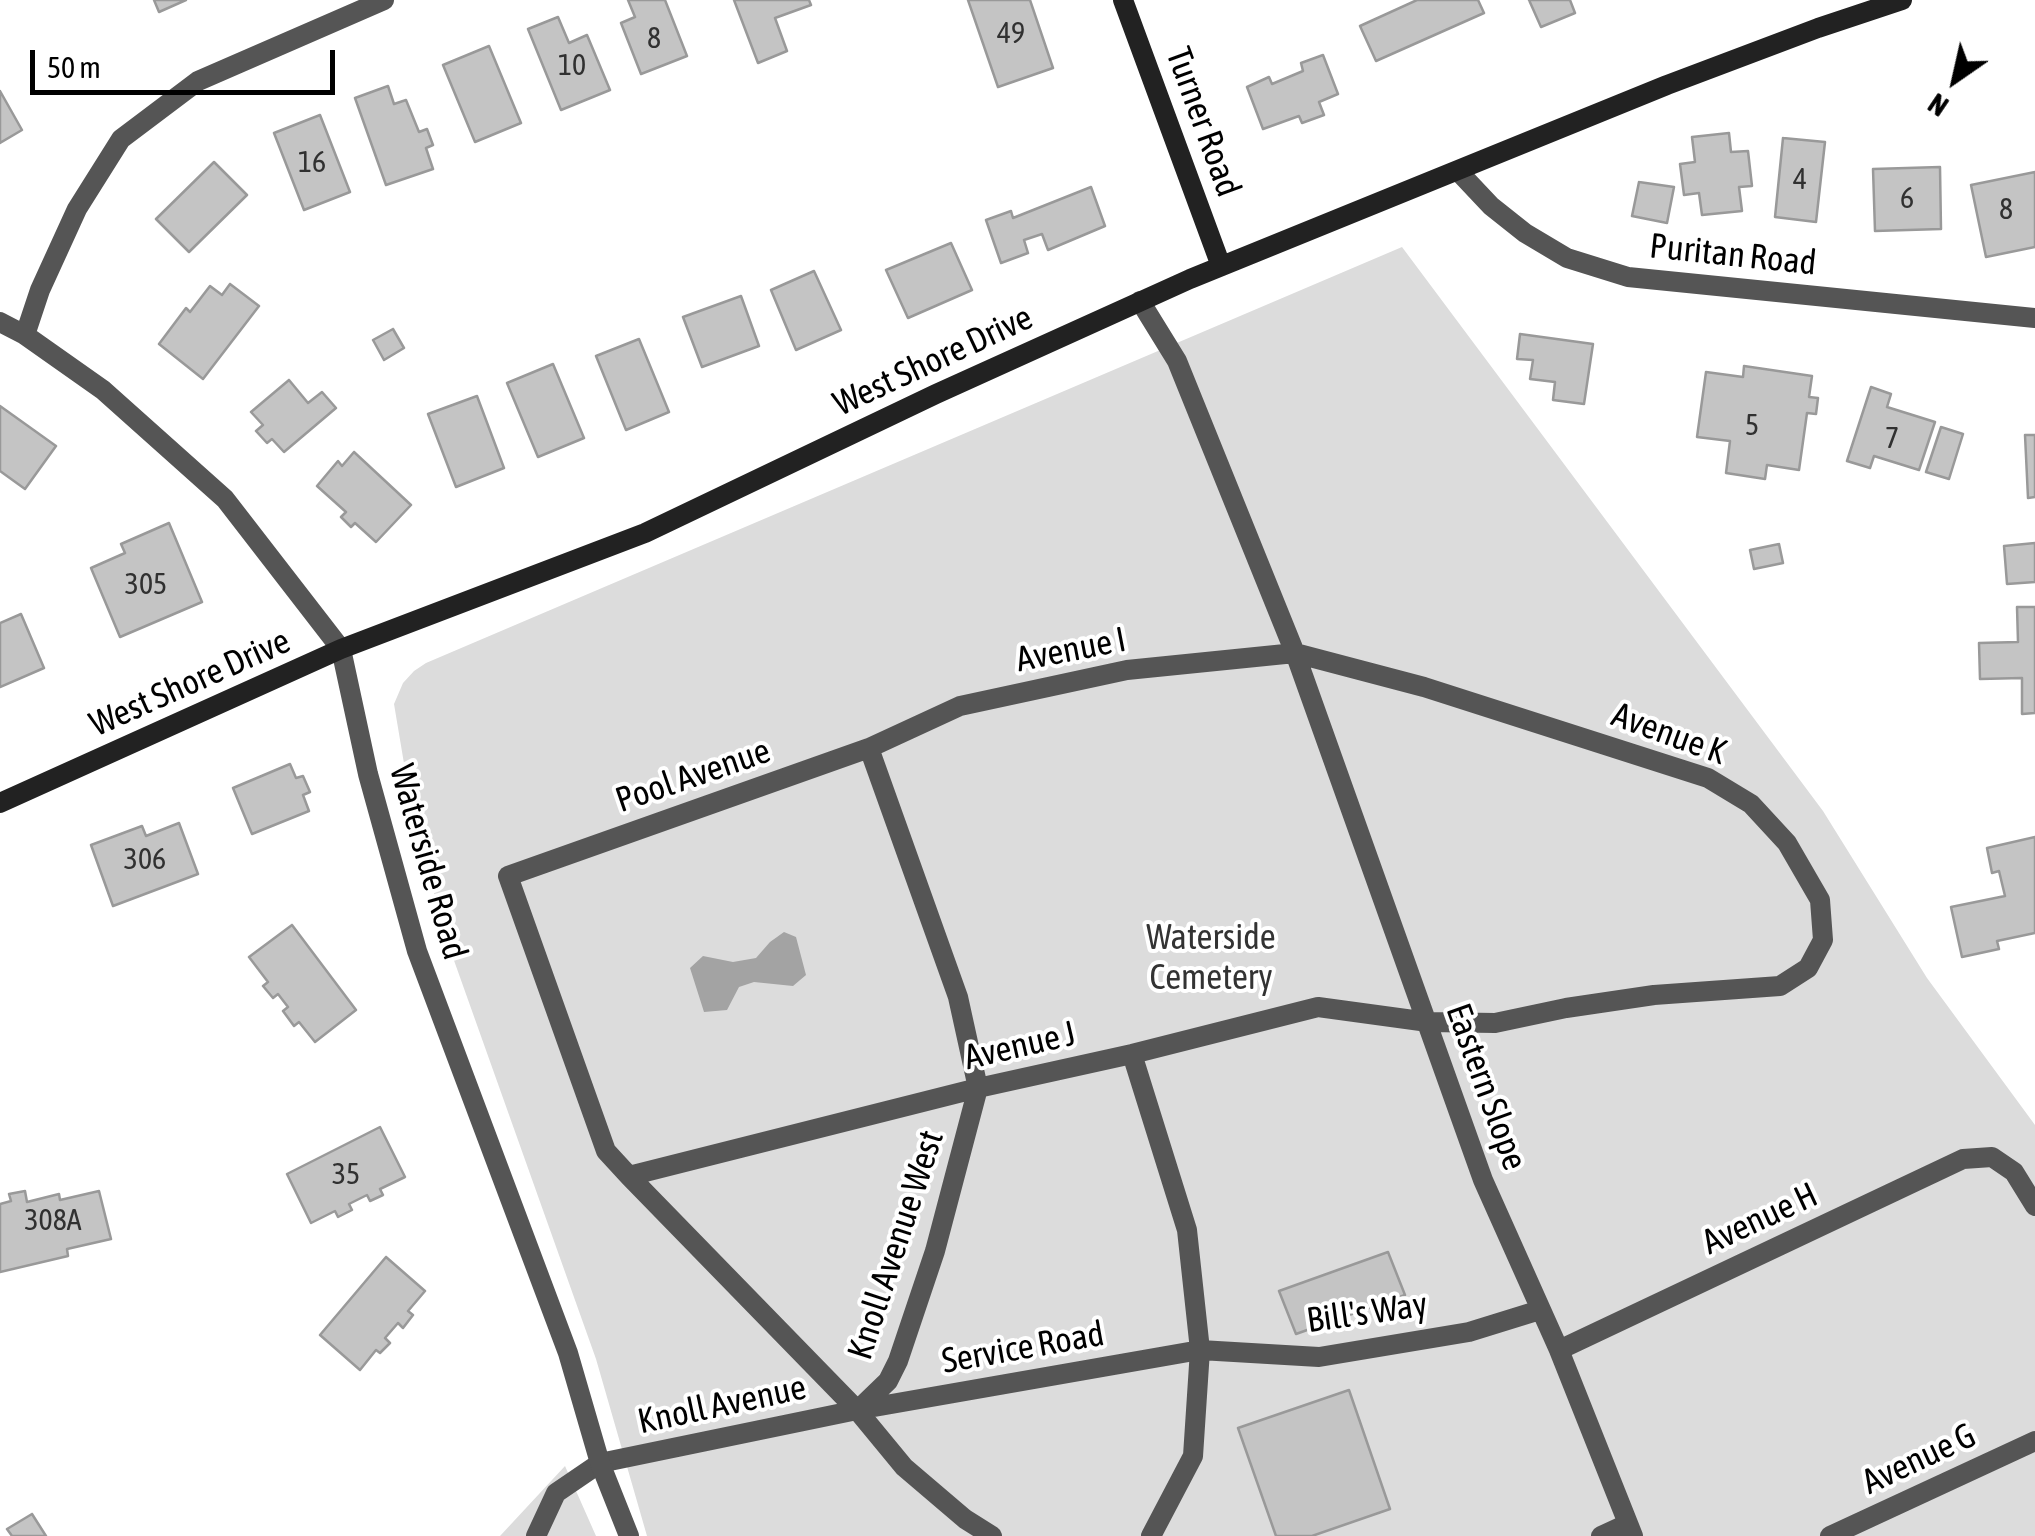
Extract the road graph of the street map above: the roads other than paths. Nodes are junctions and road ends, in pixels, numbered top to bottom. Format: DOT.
graph roads {
  1 [pos="384,0"];
  2 [pos="1124,0"];
  3 [pos="1902,0"];
  4 [pos="1458,171"];
  5 [pos="1221,266"];
  6 [pos="1140,301"];
  7 [pos="2035,318"];
  8 [pos="0,322"];
  9 [pos="25,335"];
  10 [pos="341,650"];
  11 [pos="1295,653"];
  12 [pos="868,748"];
  13 [pos="0,803"];
  14 [pos="1428,1022"];
  15 [pos="1132,1054"];
  16 [pos="978,1088"];
  17 [pos="629,1176"];
  18 [pos="2035,1206"];
  19 [pos="1540,1310"];
  20 [pos="1200,1350"];
  21 [pos="1559,1350"];
  22 [pos="857,1410"];
  23 [pos="2035,1441"];
  24 [pos="600,1463"];
  25 [pos="1630,1530"];
  26 [pos="536,1536"];
  27 [pos="629,1536"];
  28 [pos="992,1536"];
  29 [pos="1151,1536"];
  30 [pos="1601,1536"];
  31 [pos="1830,1536"];
  1 -- 9 [label="street"];
  2 -- 5 [label="street, Turner Road"];
  3 -- 4 [label="street, West Shore Drive"];
  4 -- 5 [label="street, West Shore Drive"];
  4 -- 7 [label="street, Puritan Road"];
  5 -- 6 [label="street, West Shore Drive"];
  6 -- 10 [label="street, West Shore Drive"];
  6 -- 11 [label="street"];
  8 -- 9 [label="street, Waterside Road"];
  9 -- 10 [label="street, Waterside Road"];
  10 -- 13 [label="street, West Shore Drive"];
  10 -- 24 [label="street, Waterside Road"];
  11 -- 12 [label="street, Avenue I"];
  11 -- 14 [label="street, Eastern Slope"];
  11 -- 14 [label="street, Avenue K"];
  12 -- 16 [label="street"];
  12 -- 17 [label="street, Pool Avenue"];
  14 -- 15 [label="street, Avenue J"];
  14 -- 19 [label="street, Eastern Slope"];
  15 -- 16 [label="street, Avenue J"];
  15 -- 20 [label="street"];
  16 -- 17 [label="street, Avenue J"];
  16 -- 22 [label="street, Knoll Avenue West"];
  17 -- 22 [label="street"];
  18 -- 21 [label="street, Avenue H"];
  19 -- 20 [label="street, Bill's Way"];
  19 -- 21 [label="street, Eastern Slope"];
  20 -- 22 [label="street, Service Road"];
  20 -- 29 [label="street"];
  21 -- 25 [label="street, Eastern Slope"];
  22 -- 24 [label="street, Knoll Avenue"];
  22 -- 28 [label="street"];
  23 -- 31 [label="street, Avenue G"];
  24 -- 26 [label="street"];
  24 -- 27 [label="street, Waterside Road"];
  25 -- 30 [label="street"];
}
